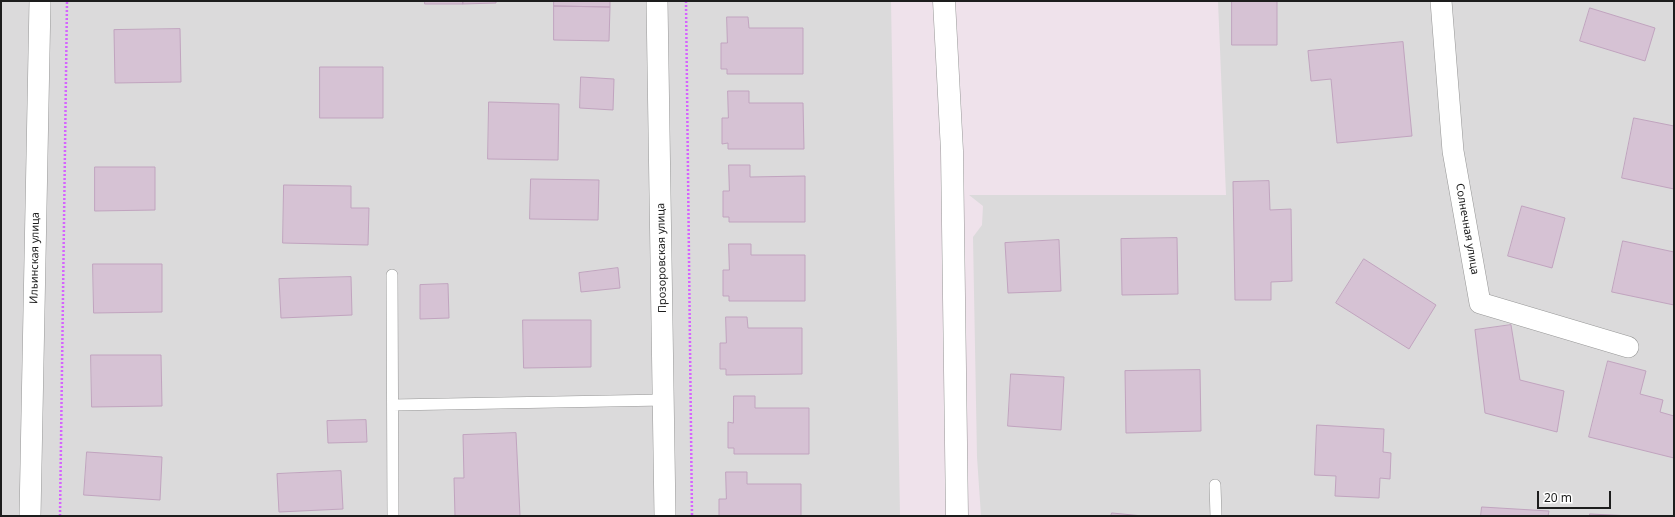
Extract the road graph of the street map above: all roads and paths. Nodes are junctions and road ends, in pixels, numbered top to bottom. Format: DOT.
graph roads {
  1 [pos="40,1"];
  2 [pos="67,1"];
  3 [pos="657,1"];
  4 [pos="686,1"];
  5 [pos="944,1"];
  6 [pos="1440,1"];
  7 [pos="392,275"];
  8 [pos="1628,347"];
  9 [pos="664,400"];
  10 [pos="393,405"];
  11 [pos="1215,485"];
  12 [pos="30,516"];
  13 [pos="60,516"];
  14 [pos="393,516"];
  15 [pos="665,516"];
  16 [pos="692,516"];
  17 [pos="957,516"];
  18 [pos="1216,516"];
  1 -- 12 [label="street, Ильинская улица"];
  2 -- 13 [label="path"];
  3 -- 9 [label="street, Прозоровская улица"];
  4 -- 16 [label="path"];
  5 -- 17 [label="street"];
  6 -- 8 [label="street, Солнечная улица"];
  7 -- 10 [label="lane"];
  9 -- 10 [label="lane"];
  9 -- 15 [label="street, Прозоровская улица"];
  10 -- 14 [label="lane"];
  11 -- 18 [label="lane"];
}
